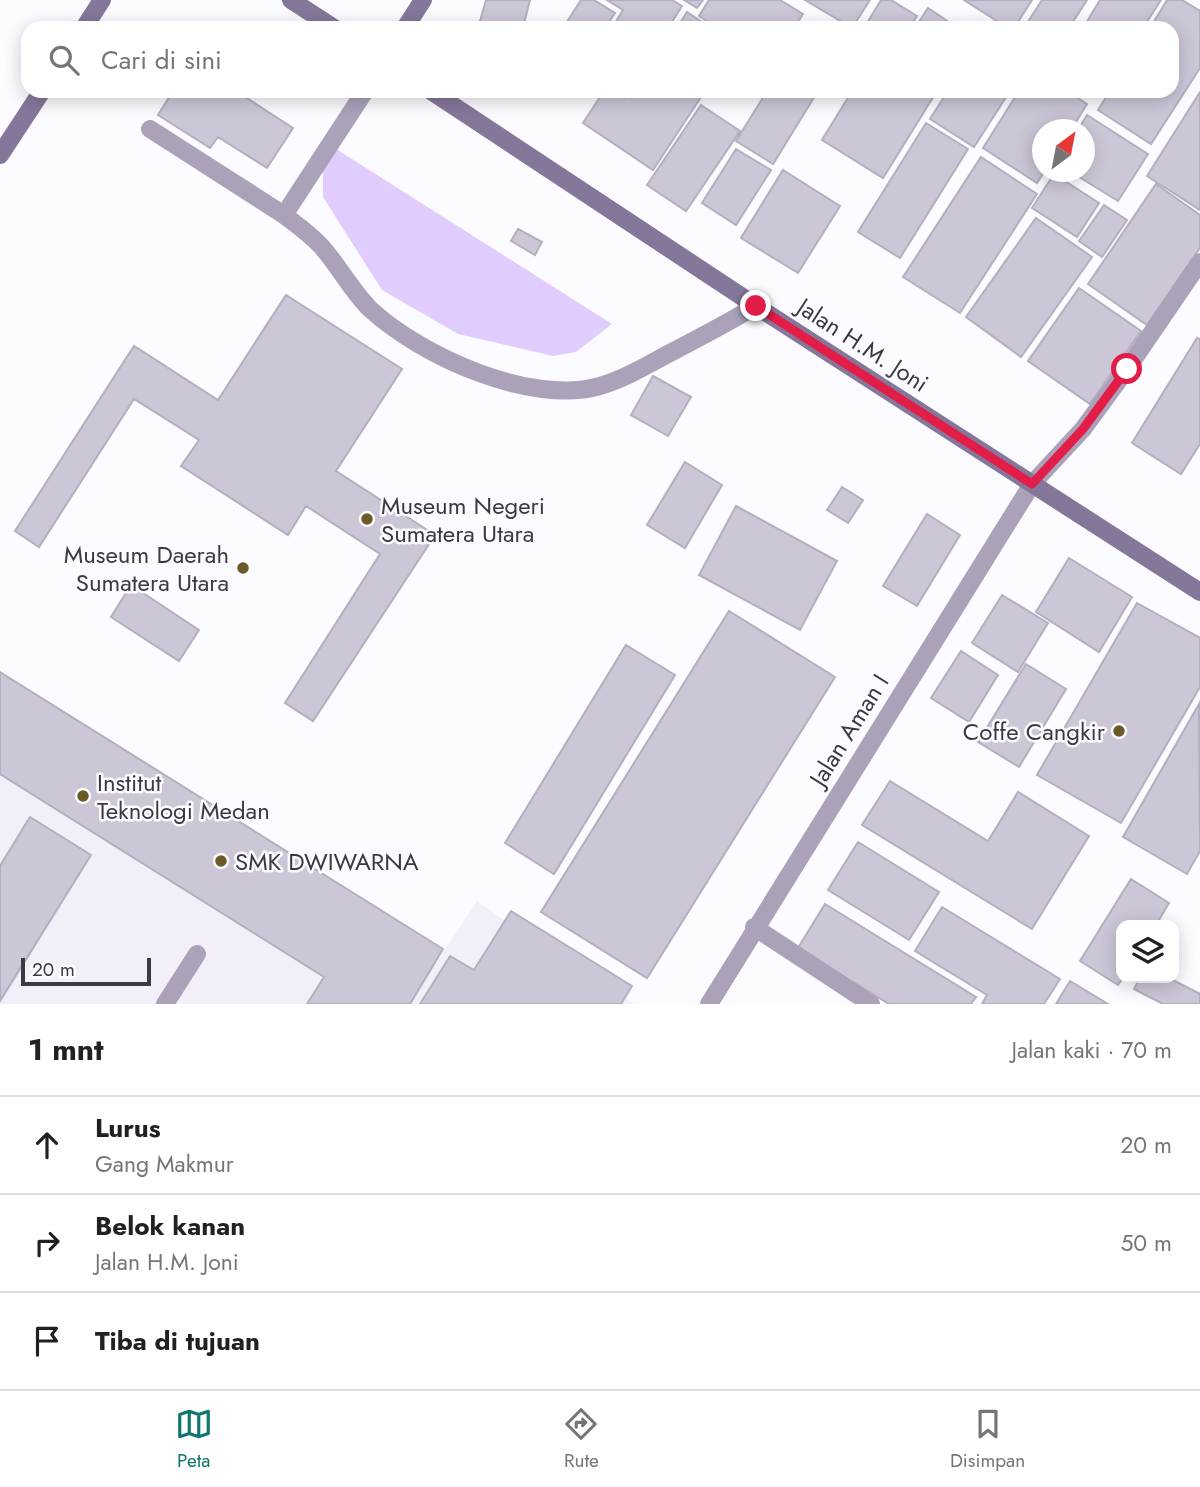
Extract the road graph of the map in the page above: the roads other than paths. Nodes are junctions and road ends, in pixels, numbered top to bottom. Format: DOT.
graph roads {
  1 [pos="102,0"];
  2 [pos="291,0"];
  3 [pos="423,0"];
  4 [pos="88,21"];
  5 [pos="323,21"];
  6 [pos="410,21"];
  7 [pos="37,98"];
  8 [pos="360,98"];
  9 [pos="442,98"];
  10 [pos="150,129"];
  11 [pos="0,155"];
  12 [pos="284,215"];
  13 [pos="1200,262"];
  14 [pos="756,306"];
  15 [pos="1032,484"];
  16 [pos="1200,592"];
  17 [pos="754,927"];
  18 [pos="197,954"];
  19 [pos="164,1004"];
  20 [pos="709,1004"];
  21 [pos="871,1004"];
  1 -- 4 [label="street"];
  2 -- 5 [label="street"];
  3 -- 6 [label="street"];
  7 -- 11 [label="street"];
  8 -- 12 [label="street"];
  9 -- 14 [label="street, Jalan H.M. Joni"];
  10 -- 12 [label="street"];
  12 -- 14 [label="street"];
  13 -- 15 [label="street, Jalan Aman I"];
  14 -- 15 [label="street, Jalan H.M. Joni"];
  15 -- 16 [label="street, Jalan H.M. Joni"];
  15 -- 17 [label="street, Jalan Aman I"];
  17 -- 20 [label="street, Jalan Aman I"];
  17 -- 21 [label="street"];
  18 -- 19 [label="street"];
}
